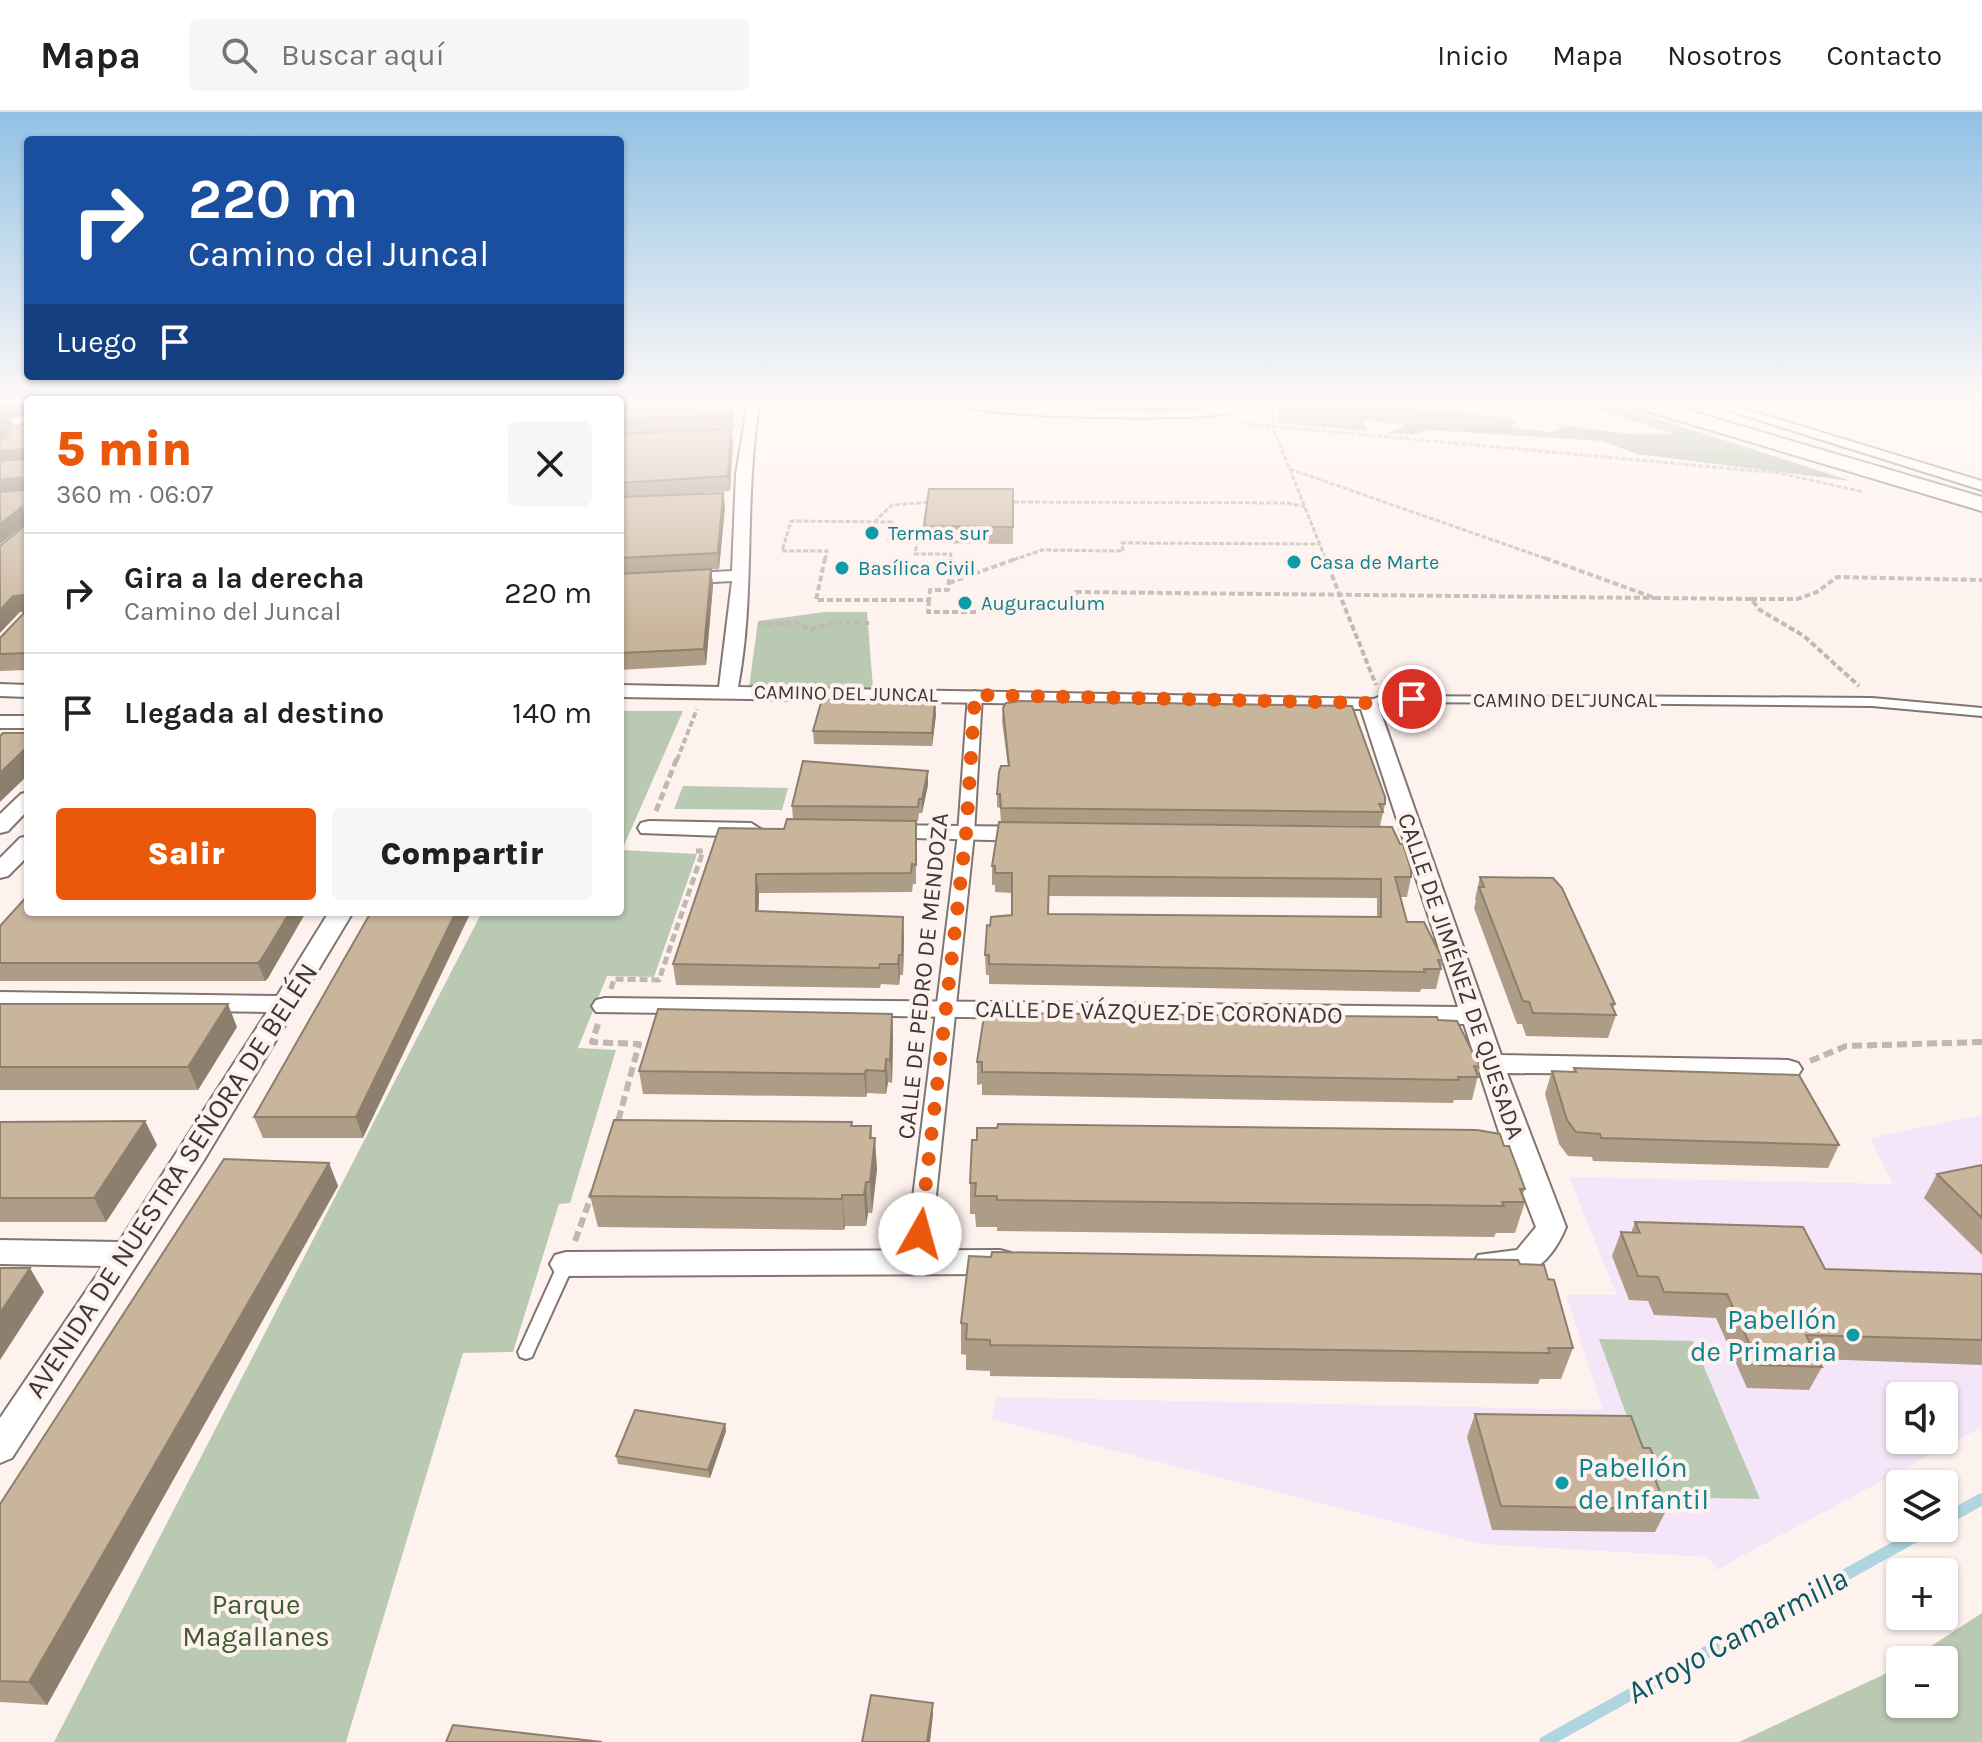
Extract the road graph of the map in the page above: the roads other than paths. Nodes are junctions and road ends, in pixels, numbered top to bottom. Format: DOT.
graph roads {
  1 [pos="742,478"];
  2 [pos="1894,478"];
  3 [pos="1924,478"];
  4 [pos="1956,478"];
  5 [pos="1982,486"];
  6 [pos="1982,495"];
  7 [pos="1982,504"];
  8 [pos="739,576"];
  9 [pos="624,582"];
  10 [pos="0,690"];
  11 [pos="24,691"];
  12 [pos="624,691"];
  13 [pos="728,691"];
  14 [pos="975,695"];
  15 [pos="1572,700"];
  16 [pos="1375,701"];
  17 [pos="1982,712"];
  18 [pos="0,722"];
  19 [pos="24,722"];
  20 [pos="24,802"];
  21 [pos="0,826"];
  22 [pos="649,828"];
  23 [pos="776,831"];
  24 [pos="855,832"];
  25 [pos="966,834"];
  26 [pos="1046,834"];
  27 [pos="24,847"];
  28 [pos="0,871"];
  29 [pos="339,916"];
  30 [pos="0,1000"];
  31 [pos="285,1004"];
  32 [pos="605,1006"];
  33 [pos="945,1009"];
  34 [pos="1474,1016"];
  35 [pos="1490,1064"];
  36 [pos="1788,1069"];
  37 [pos="0,1252"];
  38 [pos="128,1254"];
  39 [pos="917,1262"];
  40 [pos="1028,1262"];
  41 [pos="566,1264"];
  42 [pos="1456,1264"];
  43 [pos="526,1352"];
  44 [pos="0,1447"];
  1 -- 8 [label="street"];
  2 -- 7 [label="main road"];
  3 -- 6 [label="main road"];
  4 -- 5 [label="street"];
  8 -- 9 [label="street"];
  8 -- 13 [label="street"];
  10 -- 11 [label="street"];
  12 -- 13 [label="street, CAMINO DEL JUNCAL"];
  13 -- 14 [label="street, CAMINO DEL JUNCAL"];
  14 -- 16 [label="street, CAMINO DEL JUNCAL"];
  14 -- 25 [label="street, CALLE DE PEDRO DE MENDOZA"];
  15 -- 16 [label="lane, CAMINO DEL JUNCAL"];
  15 -- 17 [label="street, CAMINO DEL JUNCAL"];
  16 -- 34 [label="street, CALLE DE JIMÉNEZ DE QUESADA"];
  18 -- 19 [label="street"];
  20 -- 21 [label="street"];
  22 -- 23 [label="street"];
  24 -- 25 [label="street"];
  25 -- 26 [label="street"];
  25 -- 33 [label="street, CALLE DE PEDRO DE MENDOZA"];
  27 -- 28 [label="street"];
  29 -- 31 [label="street, AVENIDA DE NUESTRA SEÑORA DE BELÉN"];
  30 -- 31 [label="street"];
  31 -- 38 [label="street, AVENIDA DE NUESTRA SEÑORA DE BELÉN"];
  32 -- 33 [label="street, CALLE DE VÁZQUEZ DE CORONADO"];
  33 -- 34 [label="street, CALLE DE VÁZQUEZ DE CORONADO"];
  33 -- 39 [label="street, CALLE DE PEDRO DE MENDOZA"];
  34 -- 35 [label="street, CALLE DE JIMÉNEZ DE QUESADA"];
  35 -- 36 [label="street"];
  35 -- 42 [label="street, CALLE DE JIMÉNEZ DE QUESADA"];
  37 -- 38 [label="street"];
  38 -- 44 [label="street, AVENIDA DE NUESTRA SEÑORA DE BELÉN"];
  39 -- 40 [label="street"];
  39 -- 41 [label="street"];
  41 -- 43 [label="lane"];
}
